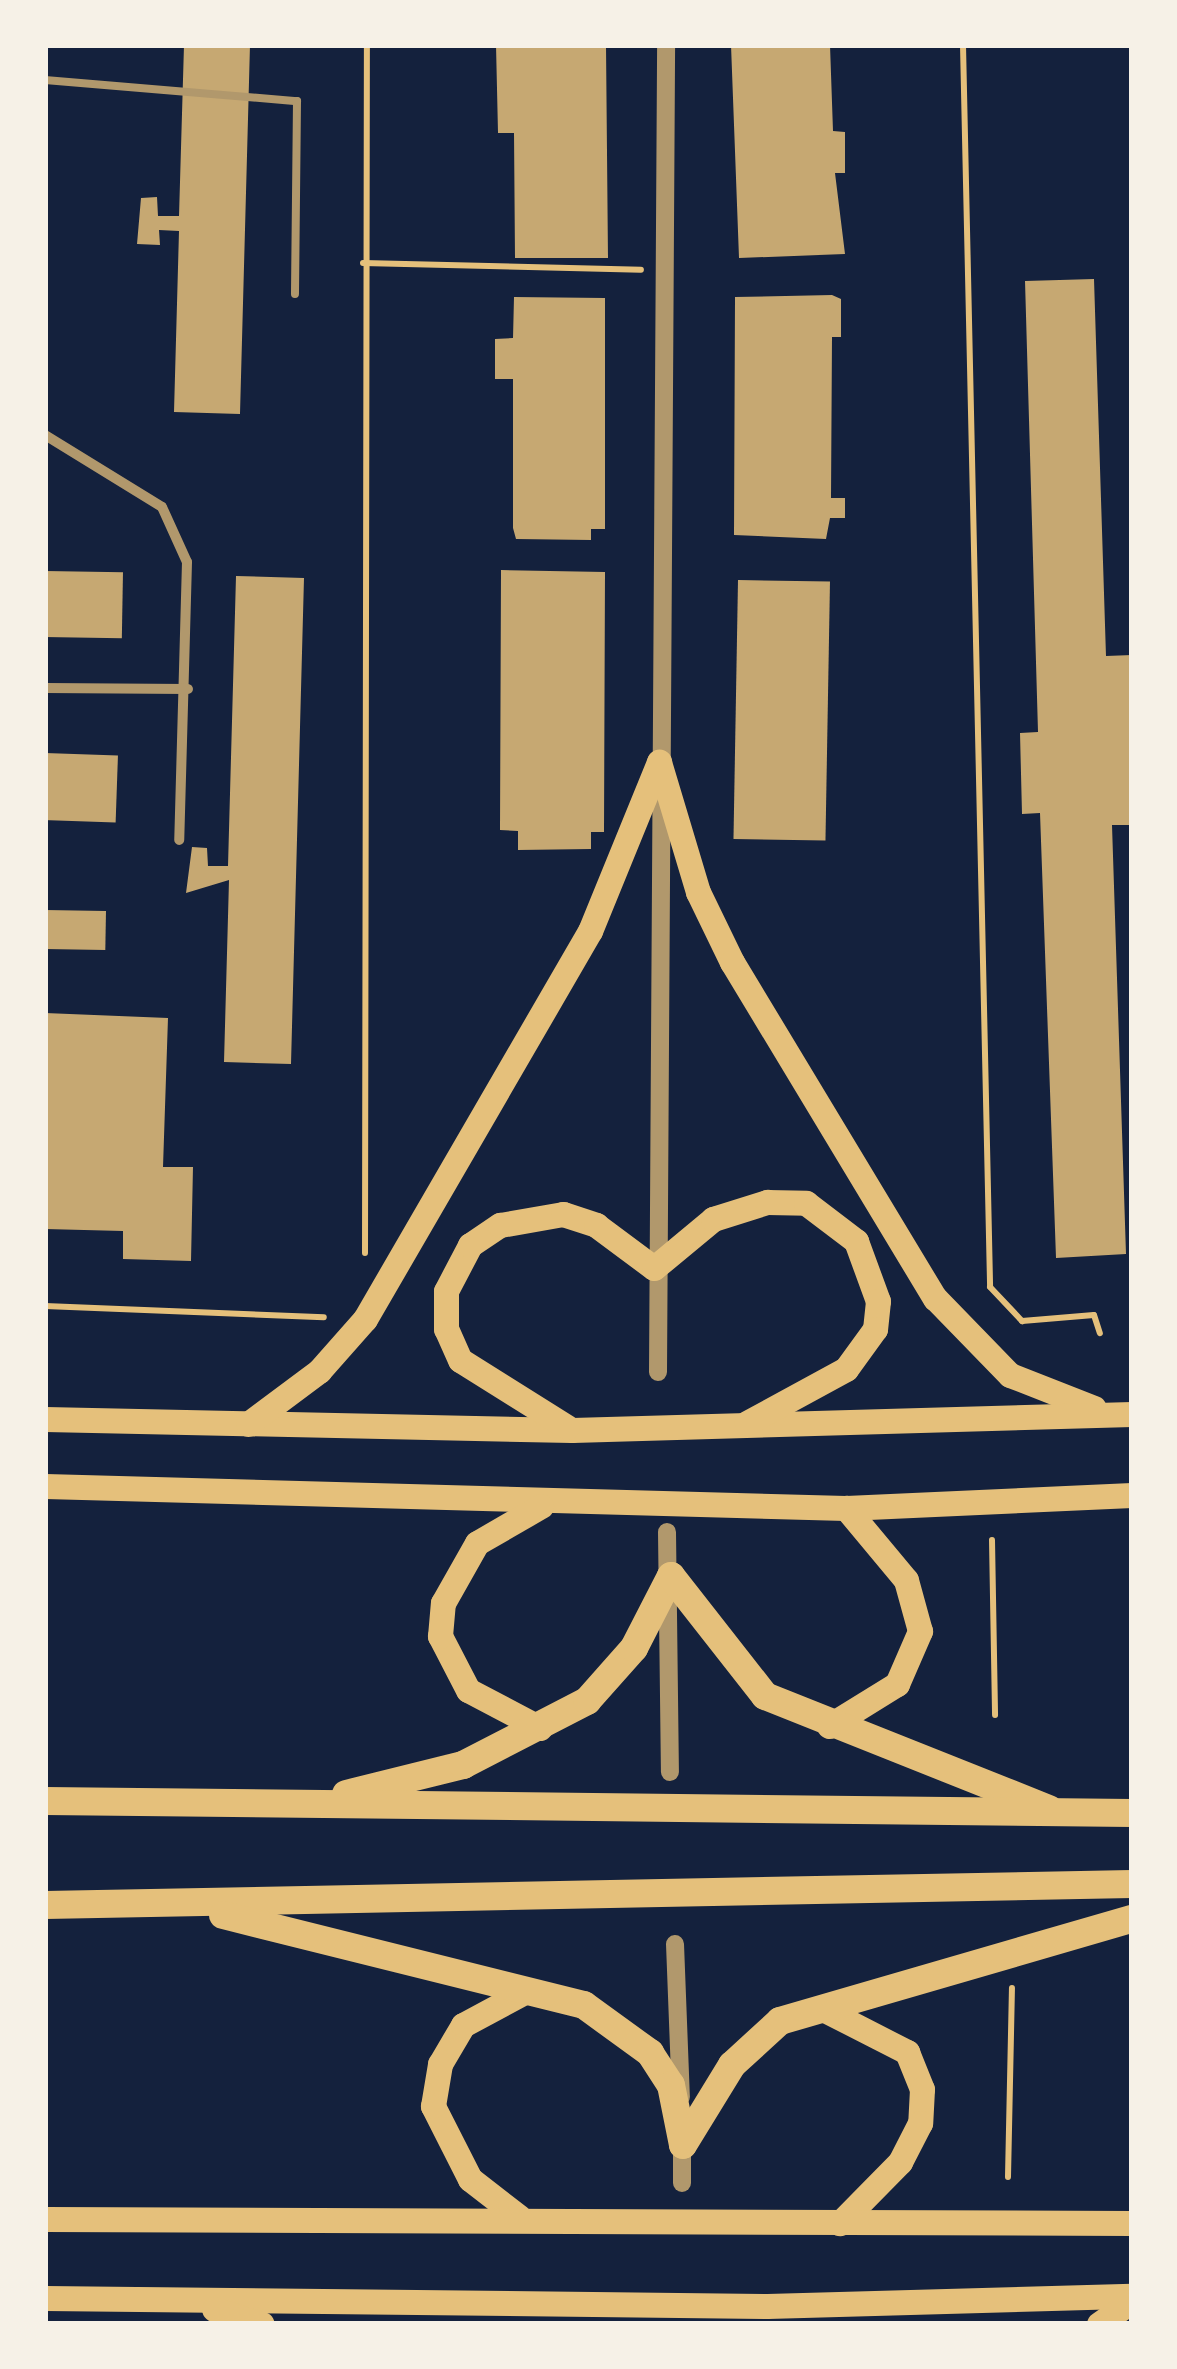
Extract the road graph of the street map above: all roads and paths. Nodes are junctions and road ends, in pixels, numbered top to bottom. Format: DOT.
graph roads {
  1 [pos="367,45"];
  2 [pos="666,45"];
  3 [pos="963,45"];
  4 [pos="45,80"];
  5 [pos="362,263"];
  6 [pos="666,271"];
  7 [pos="294,294"];
  8 [pos="45,435"];
  9 [pos="45,688"];
  10 [pos="188,689"];
  11 [pos="658,762"];
  12 [pos="179,840"];
  13 [pos="365,1259"];
  14 [pos="654,1268"];
  15 [pos="45,1306"];
  16 [pos="366,1319"];
  17 [pos="1100,1334"];
  18 [pos="658,1372"];
  19 [pos="1126,1415"];
  20 [pos="45,1419"];
  21 [pos="248,1424"];
  22 [pos="741,1426"];
  23 [pos="572,1430"];
  24 [pos="45,1486"];
  25 [pos="1132,1495"];
  26 [pos="543,1505"];
  27 [pos="846,1508"];
  28 [pos="667,1532"];
  29 [pos="992,1540"];
  30 [pos="671,1576"];
  31 [pos="995,1715"];
  32 [pos="829,1726"];
  33 [pos="540,1728"];
  34 [pos="670,1772"];
  35 [pos="45,1801"];
  36 [pos="282,1806"];
  37 [pos="1132,1814"];
  38 [pos="1069,1817"];
  39 [pos="1132,1884"];
  40 [pos="45,1905"];
  41 [pos="180,1906"];
  42 [pos="1132,1919"];
  43 [pos="675,1944"];
  44 [pos="1012,1976"];
  45 [pos="528,1990"];
  46 [pos="821,2008"];
  47 [pos="683,2145"];
  48 [pos="1008,2176"];
  49 [pos="682,2182"];
  50 [pos="519,2218"];
  51 [pos="45,2219"];
  52 [pos="840,2223"];
  53 [pos="1132,2223"];
  54 [pos="45,2298"];
  55 [pos="1132,2298"];
  56 [pos="186,2300"];
  57 [pos="588,2306"];
  58 [pos="767,2306"];
  59 [pos="262,2324"];
  60 [pos="554,2324"];
  61 [pos="807,2324"];
  62 [pos="1099,2324"];
  1 -- 5 [label="path"];
  2 -- 6 [label="street"];
  3 -- 17 [label="path"];
  4 -- 7 [label="lane"];
  5 -- 6 [label="path"];
  5 -- 13 [label="path"];
  6 -- 11 [label="street"];
  8 -- 10 [label="street"];
  9 -- 10 [label="street"];
  10 -- 12 [label="street"];
  11 -- 14 [label="street"];
  11 -- 16 [label="main road"];
  11 -- 19 [label="main road"];
  14 -- 18 [label="street"];
  14 -- 22 [label="main road"];
  14 -- 23 [label="main road"];
  15 -- 16 [label="path"];
  16 -- 21 [label="main road"];
  19 -- 22 [label="main road"];
  20 -- 21 [label="main road"];
  21 -- 23 [label="main road"];
  22 -- 23 [label="main road"];
  24 -- 26 [label="main road"];
  25 -- 27 [label="main road"];
  26 -- 27 [label="main road"];
  26 -- 33 [label="main road"];
  27 -- 32 [label="main road"];
  28 -- 30 [label="street"];
  29 -- 31 [label="path"];
  30 -- 32 [label="highway"];
  30 -- 33 [label="highway"];
  30 -- 34 [label="street"];
  32 -- 38 [label="highway"];
  33 -- 36 [label="highway"];
  35 -- 36 [label="highway"];
  36 -- 38 [label="highway"];
  37 -- 38 [label="highway"];
  39 -- 41 [label="highway"];
  40 -- 41 [label="highway"];
  41 -- 45 [label="highway"];
  42 -- 46 [label="highway"];
  43 -- 47 [label="street"];
  44 -- 48 [label="path"];
  45 -- 47 [label="highway"];
  45 -- 50 [label="main road"];
  46 -- 47 [label="highway"];
  46 -- 52 [label="main road"];
  47 -- 49 [label="street"];
  50 -- 51 [label="main road"];
  50 -- 52 [label="main road"];
  52 -- 53 [label="main road"];
  54 -- 56 [label="main road"];
  55 -- 58 [label="main road"];
  55 -- 62 [label="main road"];
  56 -- 57 [label="main road"];
  56 -- 59 [label="main road"];
  57 -- 58 [label="main road"];
  57 -- 60 [label="main road"];
  58 -- 61 [label="main road"];
}
